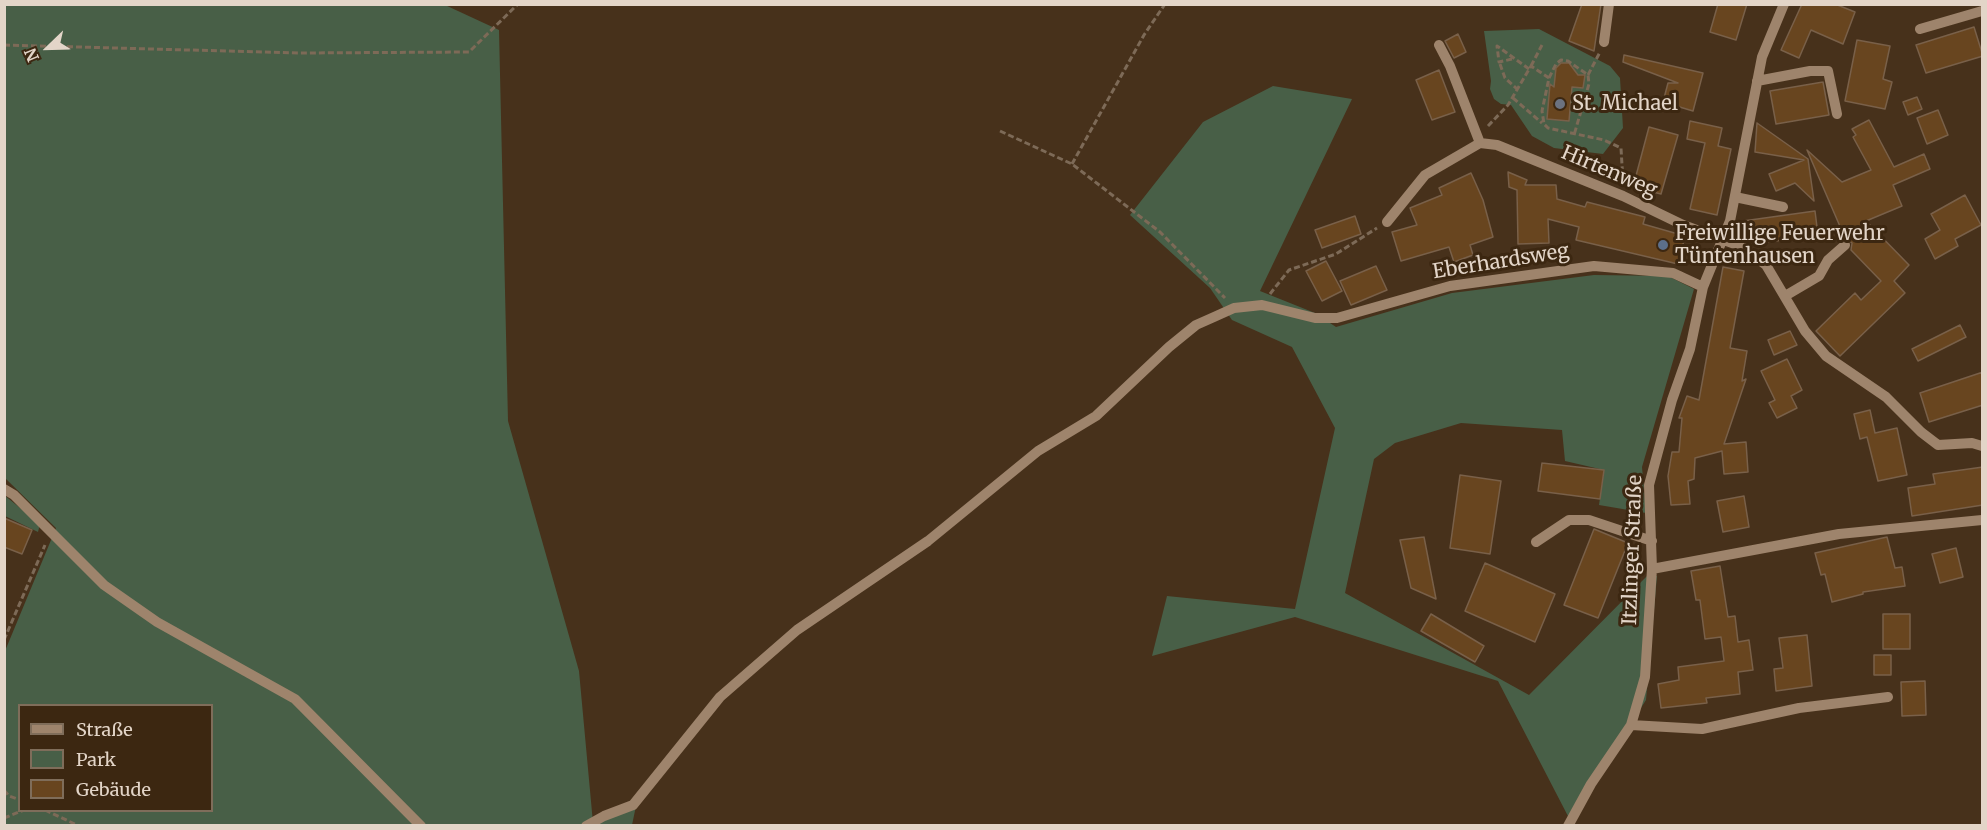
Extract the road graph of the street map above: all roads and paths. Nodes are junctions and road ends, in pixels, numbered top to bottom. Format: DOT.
graph roads {
  1 [pos="518,4"];
  2 [pos="1165,4"];
  3 [pos="1609,4"];
  4 [pos="1784,4"];
  5 [pos="1983,11"];
  6 [pos="1920,29"];
  7 [pos="1604,42"];
  8 [pos="4,45"];
  9 [pos="1438,45"];
  10 [pos="1542,45"];
  11 [pos="1512,59"];
  12 [pos="1499,63"];
  13 [pos="1530,68"];
  14 [pos="1588,75"];
  15 [pos="1549,78"];
  16 [pos="1757,81"];
  17 [pos="1517,89"];
  18 [pos="1512,98"];
  19 [pos="1837,114"];
  20 [pos="1544,124"];
  21 [pos="1486,128"];
  22 [pos="1000,131"];
  23 [pos="1574,136"];
  24 [pos="1480,143"];
  25 [pos="1072,164"];
  26 [pos="1623,196"];
  27 [pos="1735,197"];
  28 [pos="1783,207"];
  29 [pos="1387,222"];
  30 [pos="1722,240"];
  31 [pos="1845,245"];
  32 [pos="1703,287"];
  33 [pos="1785,296"];
  34 [pos="1262,305"];
  35 [pos="1234,308"];
  36 [pos="1983,446"];
  37 [pos="4,489"];
  38 [pos="1983,520"];
  39 [pos="50,531"];
  40 [pos="1652,541"];
  41 [pos="1536,542"];
  42 [pos="1652,569"];
  43 [pos="4,640"];
  44 [pos="1888,697"];
  45 [pos="1631,725"];
  46 [pos="4,790"];
  47 [pos="18,799"];
  48 [pos="19,812"];
  49 [pos="50,812"];
  50 [pos="4,818"];
  51 [pos="79,825"];
  52 [pos="421,825"];
  53 [pos="586,825"];
  54 [pos="1568,825"];
  1 -- 8 [label="path"];
  2 -- 25 [label="path"];
  3 -- 7 [label="street"];
  4 -- 16 [label="street, Itzlinger Straße"];
  5 -- 6 [label="street"];
  7 -- 14 [label="path"];
  9 -- 24 [label="street"];
  10 -- 13 [label="path"];
  11 -- 12 [label="path"];
  11 -- 12 [label="path"];
  11 -- 13 [label="path"];
  12 -- 17 [label="path"];
  13 -- 15 [label="path"];
  13 -- 17 [label="path"];
  14 -- 15 [label="path"];
  14 -- 23 [label="path"];
  15 -- 20 [label="path"];
  16 -- 19 [label="street"];
  16 -- 27 [label="street, Itzlinger Straße"];
  17 -- 18 [label="path"];
  18 -- 20 [label="path"];
  18 -- 21 [label="path"];
  20 -- 23 [label="path"];
  22 -- 25 [label="path"];
  23 -- 26 [label="path"];
  24 -- 26 [label="street, Hirtenweg"];
  24 -- 29 [label="street"];
  25 -- 35 [label="path"];
  26 -- 30 [label="street, Hirtenweg"];
  27 -- 28 [label="street"];
  27 -- 30 [label="street, Itzlinger Straße"];
  29 -- 34 [label="path"];
  30 -- 32 [label="street, Itzlinger Straße"];
  30 -- 33 [label="street"];
  31 -- 33 [label="street"];
  32 -- 34 [label="street, Eberhardsweg"];
  32 -- 40 [label="street, Itzlinger Straße"];
  33 -- 36 [label="street"];
  34 -- 35 [label="street, Eberhardsweg"];
  35 -- 53 [label="street, Eberhardsweg"];
  37 -- 39 [label="street"];
  38 -- 42 [label="street"];
  39 -- 43 [label="path"];
  39 -- 52 [label="street"];
  40 -- 41 [label="street"];
  40 -- 42 [label="street, Itzlinger Straße"];
  42 -- 45 [label="street, Itzlinger Straße"];
  44 -- 45 [label="street"];
  45 -- 54 [label="street, Itzlinger Straße"];
  46 -- 47 [label="path"];
  48 -- 50 [label="path"];
  49 -- 51 [label="path"];
}
